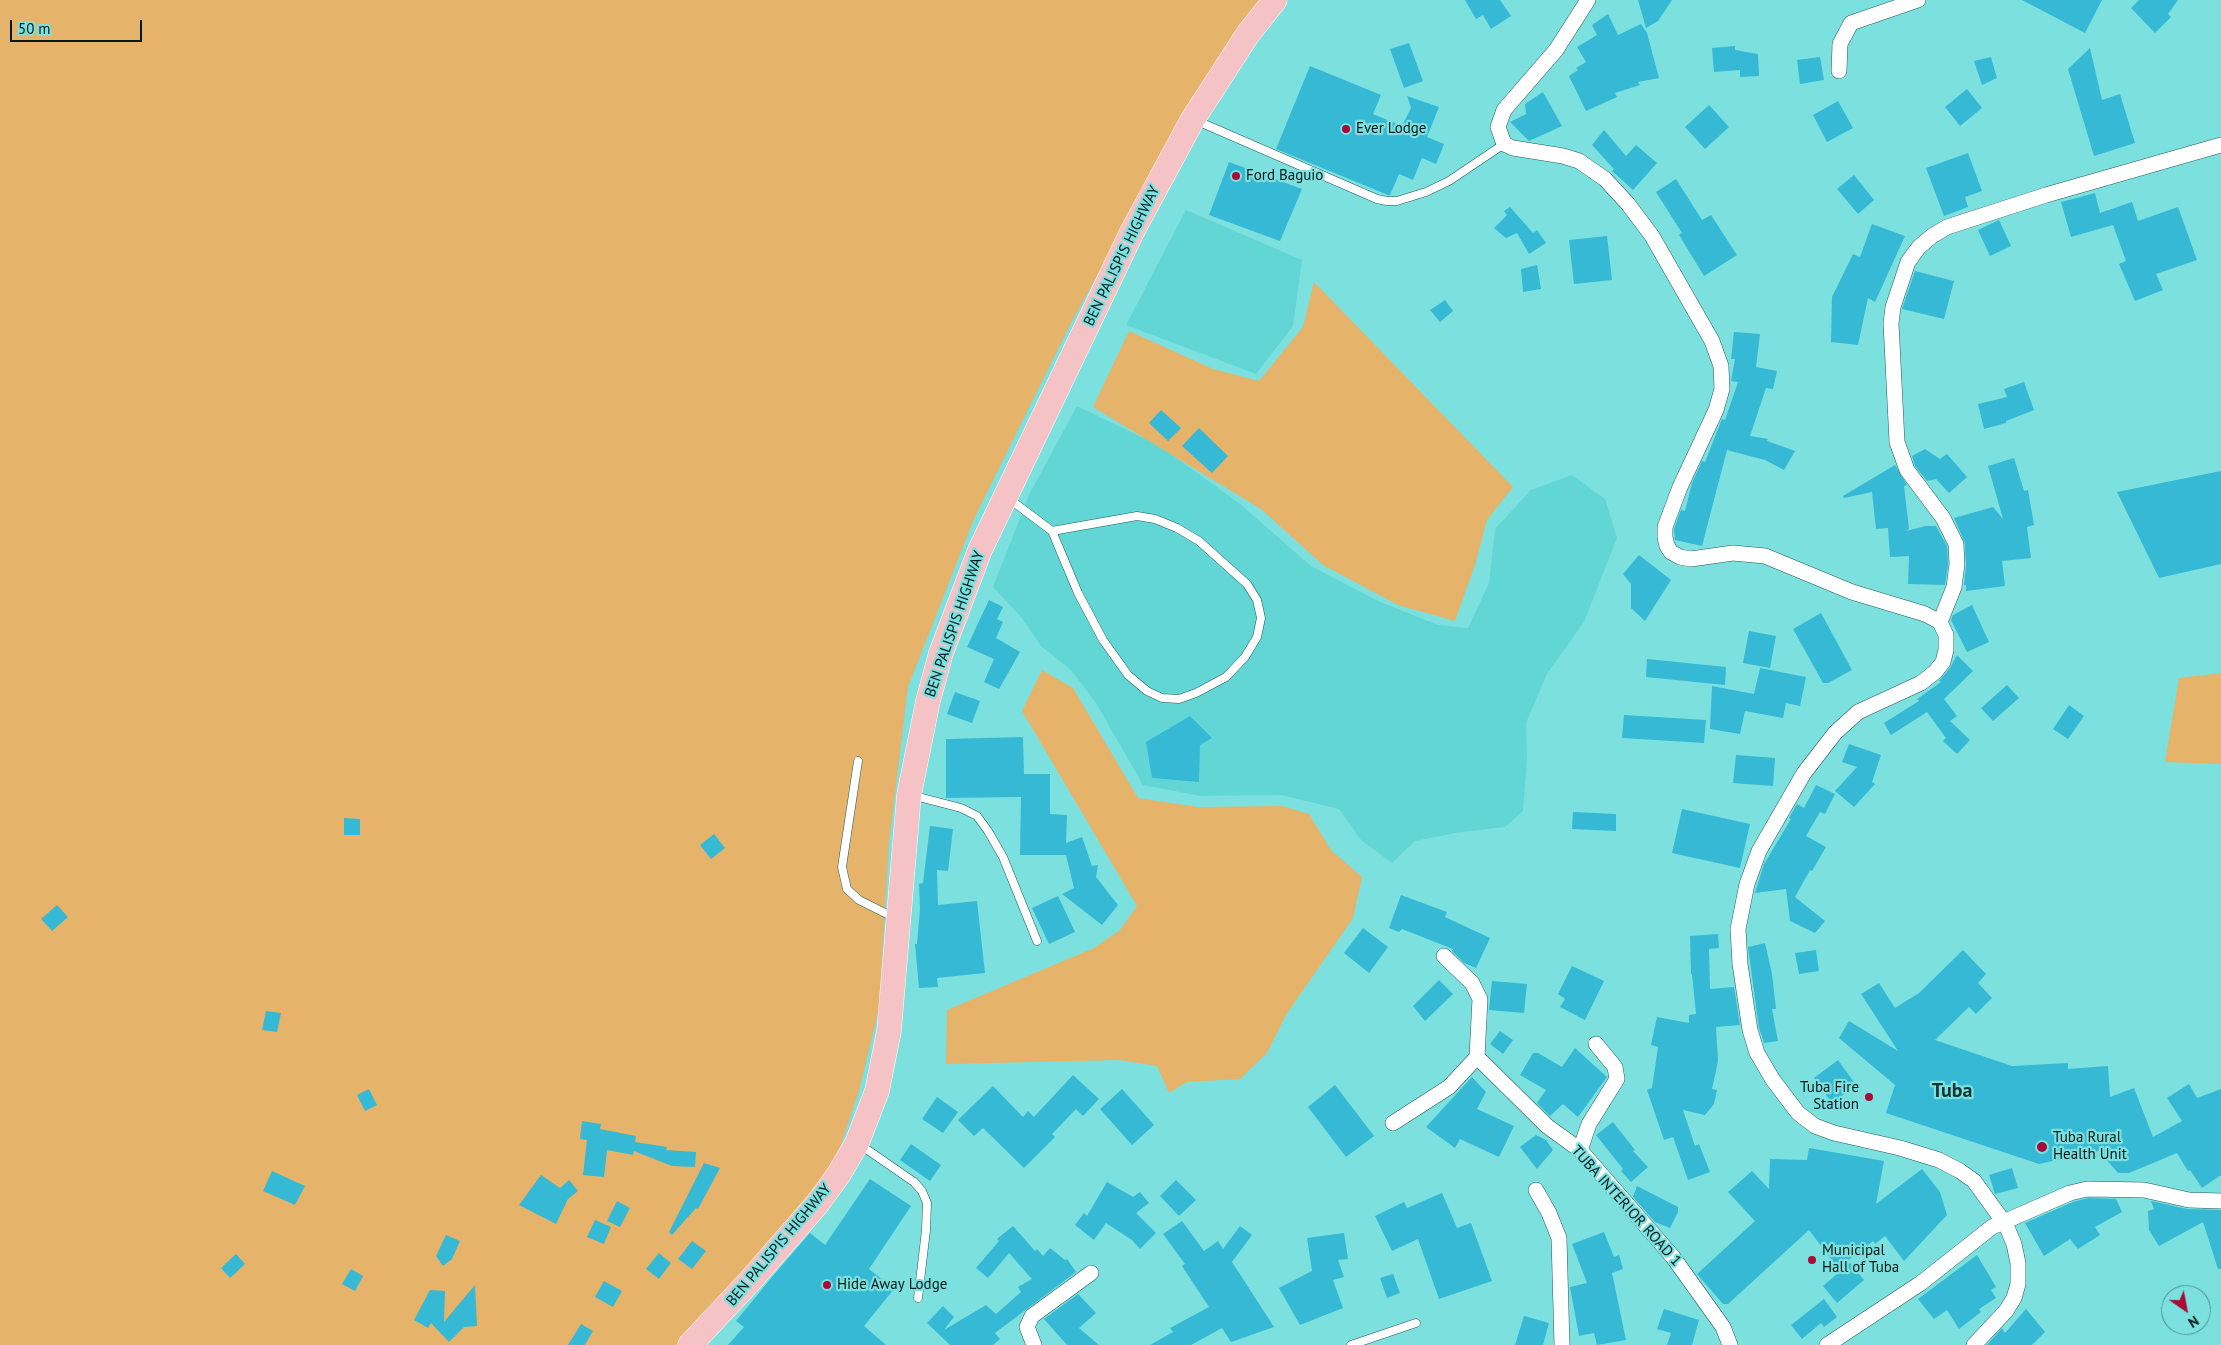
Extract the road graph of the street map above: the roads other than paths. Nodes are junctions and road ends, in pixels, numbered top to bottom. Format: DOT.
graph roads {
  1 [pos="1275,0"];
  2 [pos="1588,0"];
  3 [pos="1917,0"];
  4 [pos="1839,70"];
  5 [pos="1192,119"];
  6 [pos="1504,144"];
  7 [pos="2221,145"];
  8 [pos="1006,497"];
  9 [pos="1052,532"];
  10 [pos="1940,622"];
  11 [pos="858,761"];
  12 [pos="909,794"];
  13 [pos="899,920"];
  14 [pos="1037,941"];
  15 [pos="1444,956"];
  16 [pos="1596,1044"];
  17 [pos="1477,1057"];
  18 [pos="1393,1123"];
  19 [pos="857,1143"];
  20 [pos="1580,1150"];
  21 [pos="1536,1190"];
  22 [pos="2221,1201"];
  23 [pos="2003,1222"];
  24 [pos="1091,1273"];
  25 [pos="918,1298"];
  26 [pos="1416,1323"];
  27 [pos="690,1345"];
  28 [pos="1034,1345"];
  29 [pos="1352,1345"];
  30 [pos="1562,1345"];
  31 [pos="1730,1345"];
  32 [pos="1827,1345"];
  33 [pos="1974,1345"];
  1 -- 5 [label="main road, BEN PALISPIS HIGHWAY"];
  2 -- 6 [label="street"];
  3 -- 4 [label="street"];
  5 -- 6 [label="lane"];
  5 -- 8 [label="main road, BEN PALISPIS HIGHWAY"];
  6 -- 10 [label="street"];
  7 -- 10 [label="street"];
  8 -- 9 [label="lane"];
  8 -- 12 [label="main road, BEN PALISPIS HIGHWAY"];
  9 -- 9 [label="lane"];
  10 -- 23 [label="street"];
  11 -- 13 [label="lane"];
  12 -- 13 [label="main road, BEN PALISPIS HIGHWAY"];
  12 -- 14 [label="lane"];
  13 -- 19 [label="main road, BEN PALISPIS HIGHWAY"];
  15 -- 17 [label="street"];
  16 -- 20 [label="street"];
  17 -- 18 [label="street"];
  17 -- 20 [label="street, TUBA INTERIOR ROAD 1"];
  19 -- 25 [label="lane"];
  19 -- 27 [label="main road, BEN PALISPIS HIGHWAY"];
  20 -- 31 [label="street, TUBA INTERIOR ROAD 1"];
  21 -- 30 [label="street"];
  22 -- 23 [label="street"];
  23 -- 32 [label="street"];
  23 -- 33 [label="street"];
  24 -- 28 [label="street"];
  26 -- 29 [label="lane"];
}
